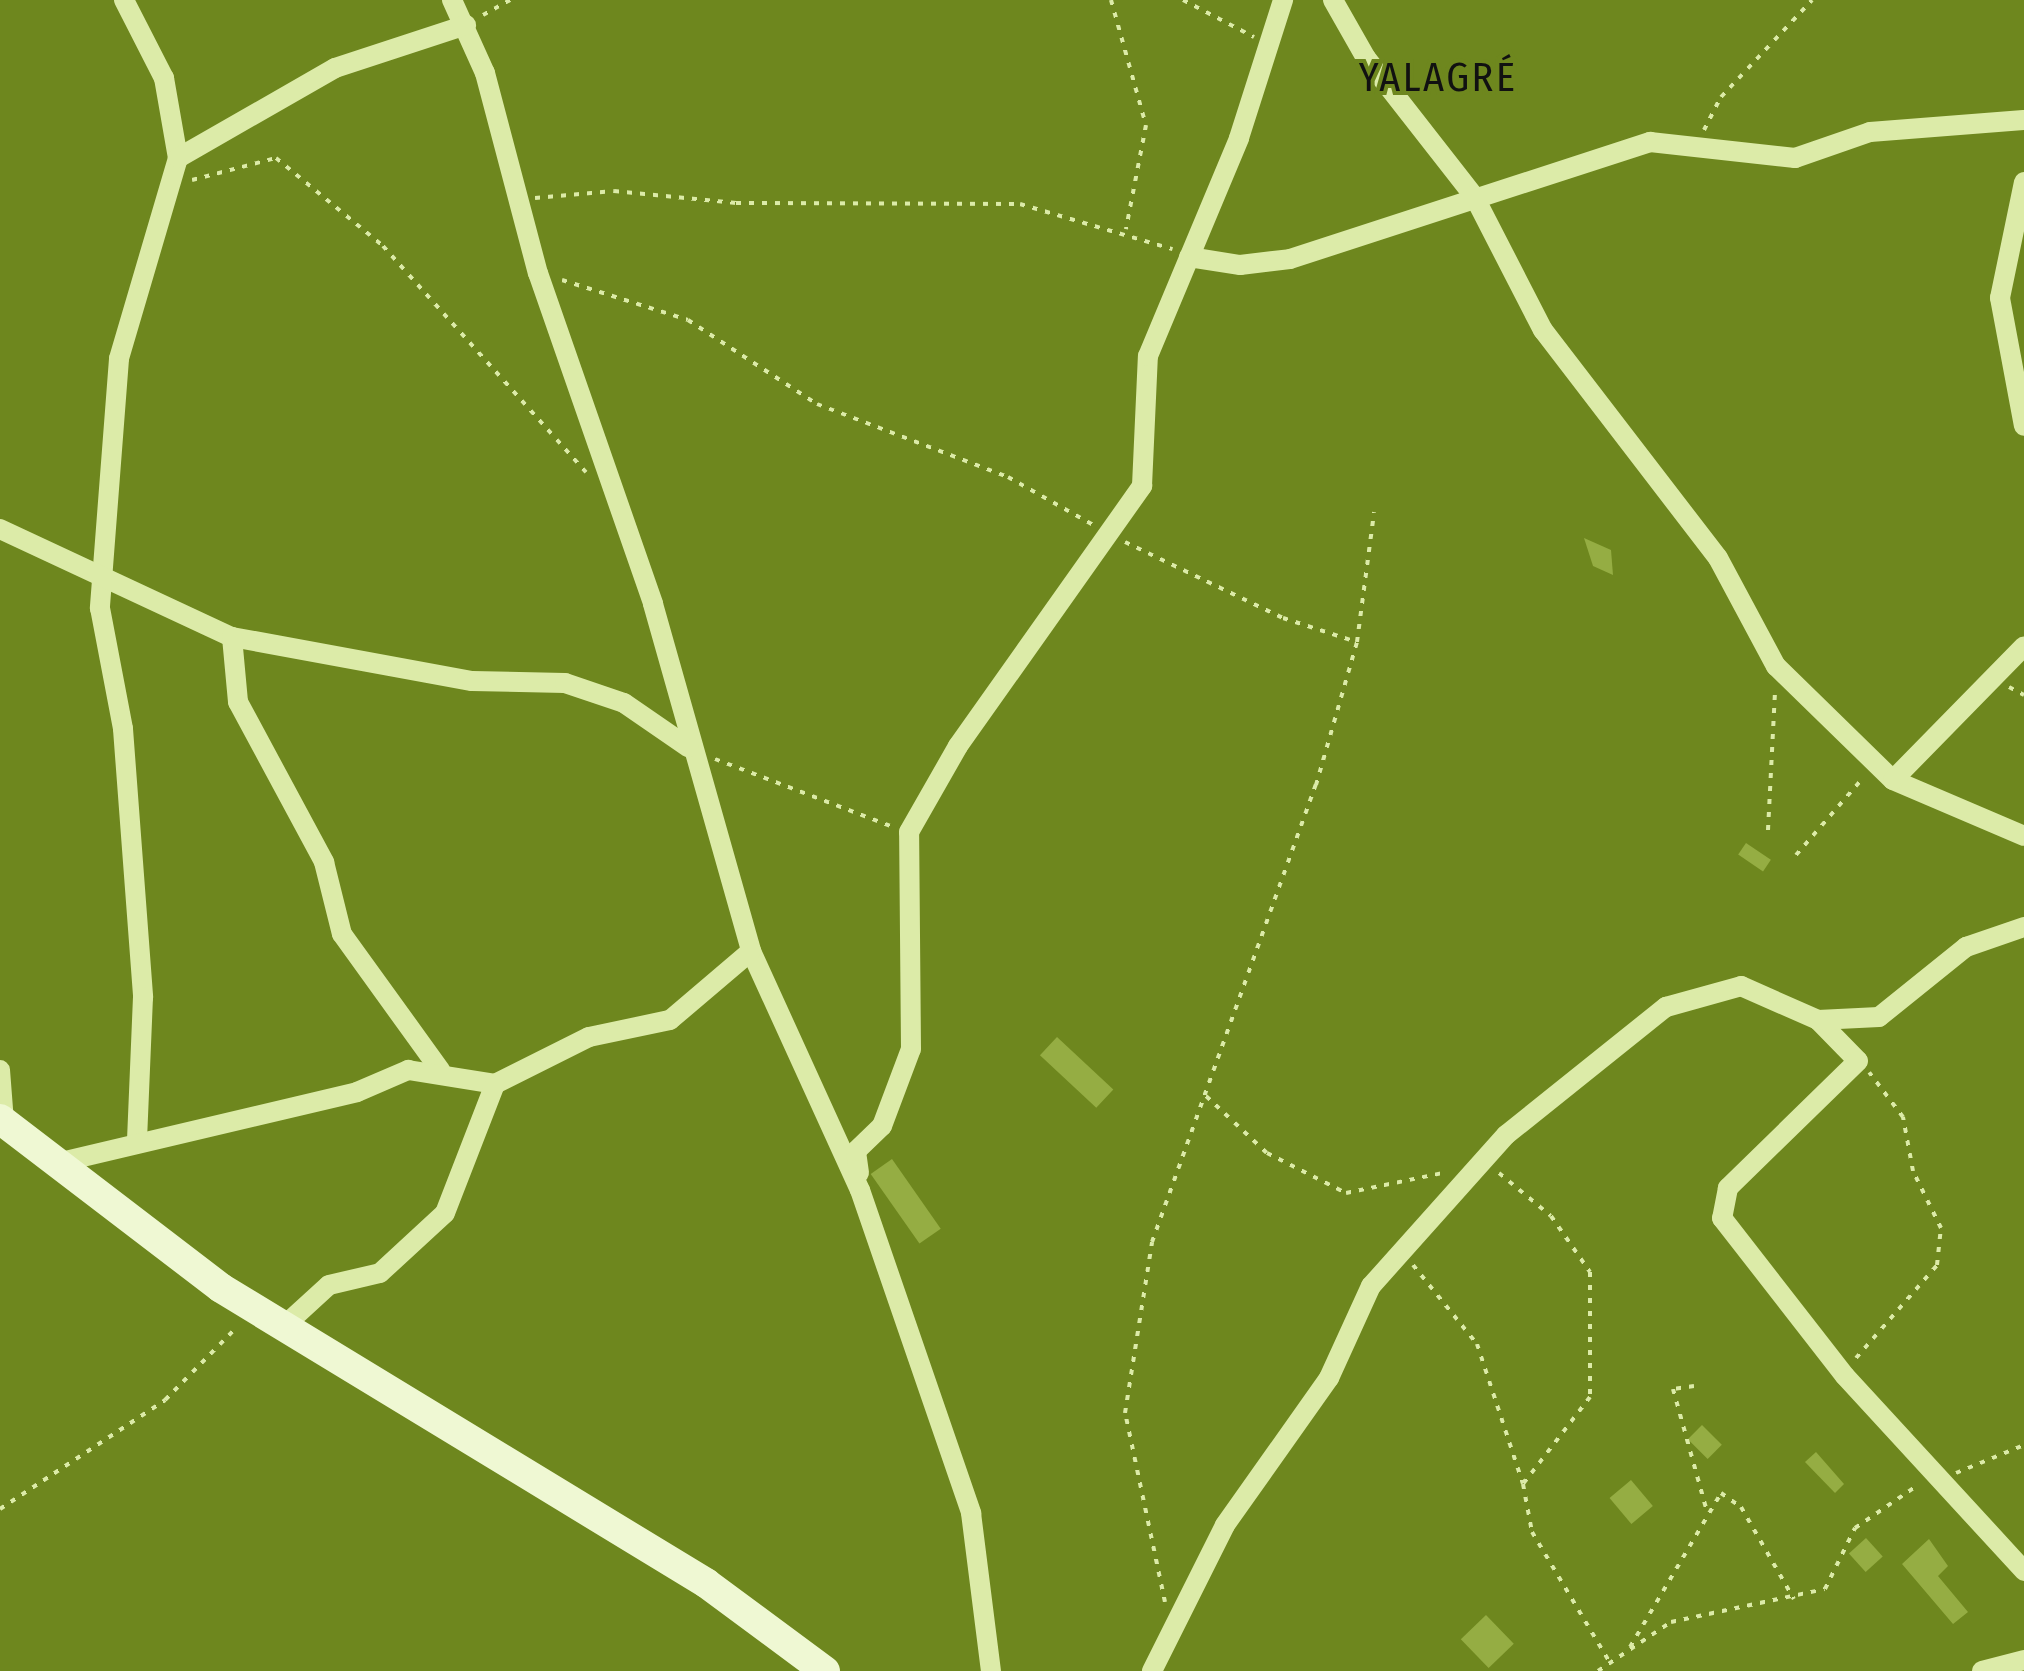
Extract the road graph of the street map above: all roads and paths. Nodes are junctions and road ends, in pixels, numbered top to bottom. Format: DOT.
graph roads {
  1 [pos="124,0"];
  2 [pos="452,0"];
  3 [pos="510,0"];
  4 [pos="1111,0"];
  5 [pos="1183,0"];
  6 [pos="1283,0"];
  7 [pos="1333,0"];
  8 [pos="1812,0"];
  9 [pos="466,25"];
  10 [pos="1268,43"];
  11 [pos="2024,120"];
  12 [pos="1698,141"];
  13 [pos="178,158"];
  14 [pos="2024,182"];
  15 [pos="173,186"];
  16 [pos="1474,196"];
  17 [pos="520,199"];
  18 [pos="1126,228"];
  19 [pos="1190,256"];
  20 [pos="538,273"];
  21 [pos="2024,426"];
  22 [pos="588,476"];
  23 [pos="1374,512"];
  24 [pos="0,529"];
  25 [pos="1113,536"];
  26 [pos="108,578"];
  27 [pos="232,637"];
  28 [pos="1357,642"];
  29 [pos="2024,646"];
  30 [pos="1776,666"];
  31 [pos="688,748"];
  32 [pos="1893,780"];
  33 [pos="1768,830"];
  34 [pos="909,832"];
  35 [pos="2024,836"];
  36 [pos="1796,855"];
  37 [pos="2024,927"];
  38 [pos="751,950"];
  39 [pos="1818,1020"];
  40 [pos="1858,1062"];
  41 [pos="0,1070"];
  42 [pos="440,1070"];
  43 [pos="496,1084"];
  44 [pos="1206,1096"];
  45 [pos="2,1120"];
  46 [pos="137,1139"];
  47 [pos="1483,1160"];
  48 [pos="57,1163"];
  49 [pos="860,1190"];
  50 [pos="1404,1244"];
  51 [pos="255,1310"];
  52 [pos="283,1327"];
  53 [pos="1845,1376"];
  54 [pos="1694,1386"];
  55 [pos="2024,1445"];
  56 [pos="1938,1480"];
  57 [pos="1522,1484"];
  58 [pos="0,1509"];
  59 [pos="1707,1512"];
  60 [pos="2024,1570"];
  61 [pos="1794,1599"];
  62 [pos="1174,1635"];
  63 [pos="1628,1651"];
  64 [pos="2024,1660"];
  65 [pos="1610,1663"];
  66 [pos="825,1671"];
  67 [pos="990,1671"];
  68 [pos="1152,1671"];
  69 [pos="1598,1671"];
  70 [pos="1982,1671"];
  1 -- 13 [label="street"];
  2 -- 9 [label="street"];
  3 -- 9 [label="path"];
  4 -- 18 [label="path"];
  5 -- 10 [label="path"];
  6 -- 10 [label="street"];
  7 -- 16 [label="street"];
  8 -- 12 [label="path"];
  9 -- 13 [label="street"];
  9 -- 17 [label="street"];
  10 -- 19 [label="street"];
  11 -- 12 [label="street"];
  12 -- 16 [label="street"];
  13 -- 15 [label="street"];
  14 -- 21 [label="street"];
  15 -- 22 [label="path"];
  15 -- 26 [label="street"];
  16 -- 19 [label="street"];
  16 -- 30 [label="street"];
  17 -- 18 [label="path"];
  17 -- 20 [label="street"];
  18 -- 19 [label="path"];
  19 -- 25 [label="street"];
  20 -- 25 [label="path"];
  20 -- 31 [label="street"];
  23 -- 28 [label="path"];
  24 -- 26 [label="street"];
  25 -- 28 [label="path"];
  25 -- 34 [label="street"];
  26 -- 27 [label="street"];
  26 -- 46 [label="street"];
  27 -- 31 [label="street"];
  27 -- 42 [label="street"];
  28 -- 44 [label="path"];
  29 -- 32 [label="street"];
  30 -- 32 [label="street"];
  30 -- 33 [label="path"];
  31 -- 34 [label="path"];
  31 -- 38 [label="street"];
  32 -- 35 [label="street"];
  32 -- 36 [label="path"];
  34 -- 49 [label="street"];
  37 -- 39 [label="street"];
  38 -- 43 [label="street"];
  38 -- 49 [label="street"];
  39 -- 40 [label="street"];
  39 -- 47 [label="street"];
  40 -- 53 [label="path"];
  40 -- 53 [label="street"];
  41 -- 45 [label="street"];
  42 -- 43 [label="street"];
  42 -- 46 [label="street"];
  43 -- 52 [label="street"];
  44 -- 47 [label="path"];
  44 -- 62 [label="path"];
  45 -- 48 [label="street"];
  46 -- 48 [label="street"];
  47 -- 50 [label="street"];
  47 -- 57 [label="path"];
  48 -- 51 [label="street"];
  49 -- 67 [label="street"];
  50 -- 57 [label="path"];
  50 -- 62 [label="street"];
  51 -- 52 [label="street"];
  51 -- 58 [label="path"];
  52 -- 66 [label="street"];
  53 -- 56 [label="street"];
  54 -- 59 [label="path"];
  55 -- 56 [label="path"];
  56 -- 60 [label="street"];
  56 -- 61 [label="path"];
  57 -- 65 [label="path"];
  59 -- 61 [label="path"];
  59 -- 63 [label="path"];
  61 -- 63 [label="path"];
  62 -- 68 [label="street"];
  63 -- 65 [label="path"];
  64 -- 70 [label="street"];
  65 -- 69 [label="path"];
}
